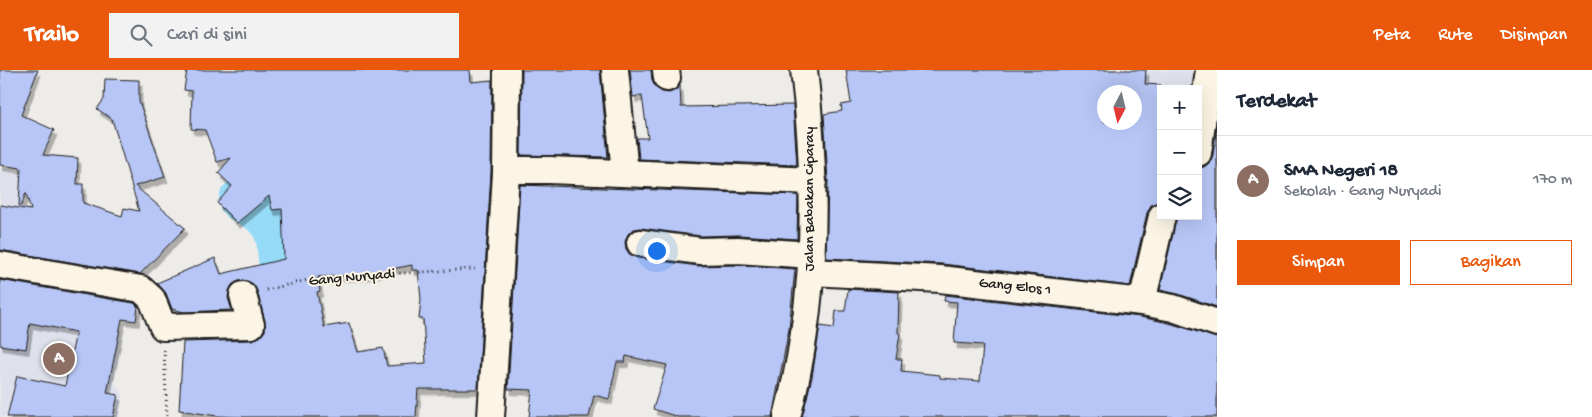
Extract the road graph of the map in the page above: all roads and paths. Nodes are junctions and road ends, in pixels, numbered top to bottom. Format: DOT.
graph roads {
  1 [pos="507,70"];
  2 [pos="615,70"];
  3 [pos="804,70"];
  4 [pos="1209,70"];
  5 [pos="1201,130"];
  6 [pos="506,170"];
  7 [pos="625,173"];
  8 [pos="812,181"];
  9 [pos="1161,220"];
  10 [pos="640,243"];
  11 [pos="811,264"];
  12 [pos="0,265"];
  13 [pos="501,267"];
  14 [pos="243,295"];
  15 [pos="1142,302"];
  16 [pos="1217,323"];
  17 [pos="162,327"];
  18 [pos="167,417"];
  19 [pos="491,417"];
  20 [pos="787,417"];
  1 -- 6 [label="street"];
  2 -- 7 [label="street"];
  3 -- 8 [label="street, Jalan Babakan Ciparay"];
  4 -- 5 [label="street"];
  6 -- 7 [label="street"];
  6 -- 13 [label="street"];
  7 -- 8 [label="street"];
  8 -- 11 [label="street, Jalan Babakan Ciparay"];
  9 -- 15 [label="street"];
  10 -- 11 [label="street, Gang Elos 1"];
  11 -- 15 [label="street, Gang Elos 1"];
  11 -- 20 [label="street, Jalan Babakan Ciparay"];
  12 -- 17 [label="street"];
  13 -- 14 [label="path, Gang Nuryadi"];
  13 -- 19 [label="street"];
  14 -- 17 [label="street"];
  15 -- 16 [label="street, Gang Elos 1"];
  17 -- 18 [label="path"];
}
